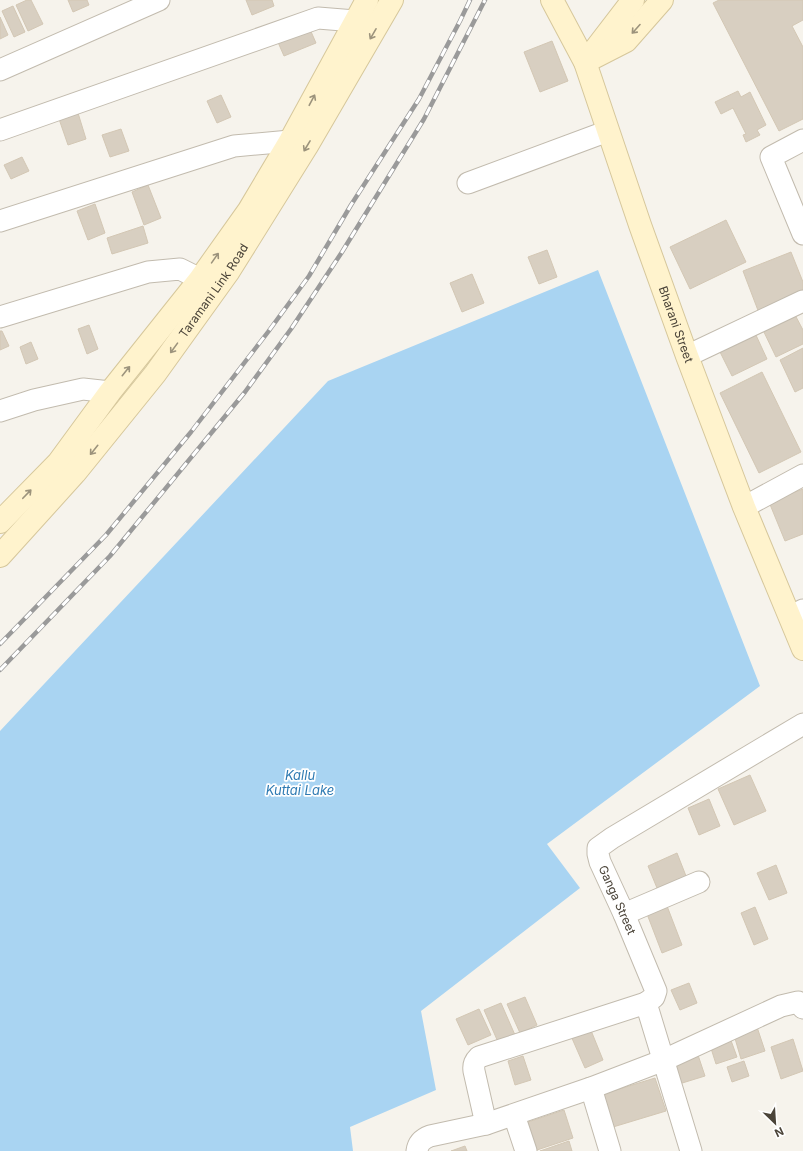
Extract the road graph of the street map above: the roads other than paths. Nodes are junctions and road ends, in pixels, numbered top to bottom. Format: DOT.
graph roads {
  1 [pos="159,0"];
  2 [pos="367,0"];
  3 [pos="392,0"];
  4 [pos="552,0"];
  5 [pos="633,0"];
  6 [pos="662,0"];
  7 [pos="355,21"];
  8 [pos="585,62"];
  9 [pos="0,70"];
  10 [pos="0,130"];
  11 [pos="608,131"];
  12 [pos="803,140"];
  13 [pos="290,141"];
  14 [pos="468,183"];
  15 [pos="0,221"];
  16 [pos="803,234"];
  17 [pos="200,280"];
  18 [pos="803,301"];
  19 [pos="0,317"];
  20 [pos="687,356"];
  21 [pos="110,392"];
  22 [pos="0,411"];
  23 [pos="803,475"];
  24 [pos="744,507"];
  25 [pos="0,522"];
  26 [pos="0,556"];
  27 [pos="796,613"];
  28 [pos="803,649"];
  29 [pos="803,724"];
  30 [pos="699,882"];
  31 [pos="624,914"];
  32 [pos="646,1003"];
  33 [pos="803,1008"];
  34 [pos="664,1060"];
  35 [pos="591,1088"];
  36 [pos="514,1115"];
  37 [pos="486,1124"];
  38 [pos="417,1151"];
  39 [pos="526,1151"];
  40 [pos="610,1151"];
  41 [pos="691,1151"];
  1 -- 9 [label="street"];
  2 -- 7 [label="street, Taramani Link Road"];
  3 -- 26 [label="street, Taramani Link Road, one-way"];
  4 -- 8 [label="street, Bharani Street"];
  5 -- 8 [label="street"];
  6 -- 8 [label="street, one-way"];
  7 -- 10 [label="street"];
  13 -- 7 [label="street, Taramani Link Road, one-way"];
  8 -- 11 [label="street, Bharani Street"];
  11 -- 14 [label="street"];
  11 -- 20 [label="street, Bharani Street"];
  12 -- 16 [label="street"];
  13 -- 15 [label="street"];
  17 -- 13 [label="street, Taramani Link Road, one-way"];
  17 -- 19 [label="street"];
  21 -- 17 [label="street, Taramani Link Road, one-way"];
  18 -- 20 [label="street"];
  20 -- 24 [label="street, Bharani Street"];
  21 -- 22 [label="street"];
  25 -- 21 [label="street, Taramani Link Road, one-way"];
  23 -- 24 [label="street"];
  24 -- 27 [label="street, Bharani Street"];
  27 -- 28 [label="street, Bharani Street"];
  29 -- 31 [label="street, Ganga Street"];
  30 -- 31 [label="street"];
  31 -- 32 [label="street, Ganga Street"];
  32 -- 34 [label="street"];
  32 -- 37 [label="street"];
  33 -- 34 [label="street"];
  34 -- 35 [label="street"];
  34 -- 41 [label="street"];
  35 -- 36 [label="street"];
  35 -- 40 [label="street"];
  36 -- 37 [label="street"];
  36 -- 39 [label="street"];
  37 -- 38 [label="street"];
}
